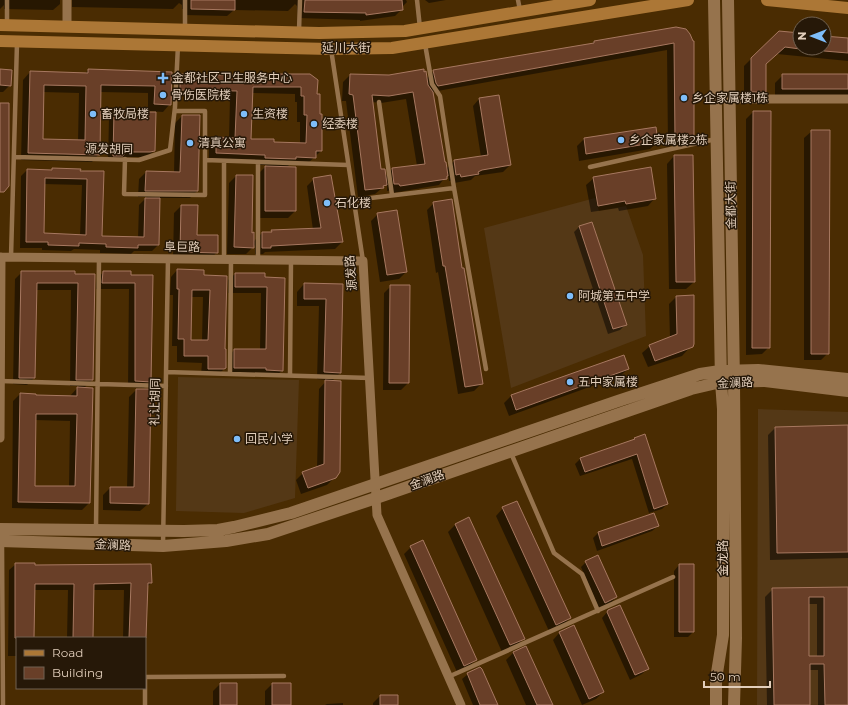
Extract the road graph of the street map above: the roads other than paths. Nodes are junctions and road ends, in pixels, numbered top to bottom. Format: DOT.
graph roads {
  1 [pos="7,0"];
  2 [pos="67,0"];
  3 [pos="185,0"];
  4 [pos="300,0"];
  5 [pos="417,0"];
  6 [pos="590,0"];
  7 [pos="688,0"];
  8 [pos="714,0"];
  9 [pos="728,0"];
  10 [pos="767,0"];
  11 [pos="519,6"];
  12 [pos="848,8"];
  13 [pos="3,26"];
  14 [pos="67,27"];
  15 [pos="420,28"];
  16 [pos="185,30"];
  17 [pos="299,33"];
  18 [pos="0,41"];
  19 [pos="17,41"];
  20 [pos="424,43"];
  21 [pos="178,45"];
  22 [pos="330,49"];
  23 [pos="730,99"];
  24 [pos="848,99"];
  25 [pos="379,102"];
  26 [pos="175,110"];
  27 [pos="716,139"];
  28 [pos="14,157"];
  29 [pos="125,159"];
  30 [pos="205,160"];
  31 [pos="224,161"];
  32 [pos="258,162"];
  33 [pos="348,165"];
  34 [pos="590,167"];
  35 [pos="454,188"];
  36 [pos="392,195"];
  37 [pos="354,200"];
  38 [pos="0,257"];
  39 [pos="11,257"];
  40 [pos="99,258"];
  41 [pos="168,259"];
  42 [pos="227,259"];
  43 [pos="258,260"];
  44 [pos="291,260"];
  45 [pos="363,261"];
  46 [pos="486,369"];
  47 [pos="166,372"];
  48 [pos="230,373"];
  49 [pos="290,375"];
  50 [pos="734,376"];
  51 [pos="720,377"];
  52 [pos="370,378"];
  53 [pos="848,379"];
  54 [pos="0,381"];
  55 [pos="98,384"];
  56 [pos="166,386"];
  57 [pos="848,390"];
  58 [pos="728,410"];
  59 [pos="0,438"];
  60 [pos="510,451"];
  61 [pos="375,485"];
  62 [pos="376,498"];
  63 [pos="0,528"];
  64 [pos="96,530"];
  65 [pos="163,531"];
  66 [pos="1,541"];
  67 [pos="163,546"];
  68 [pos="673,577"];
  69 [pos="598,611"];
  70 [pos="284,676"];
  71 [pos="146,677"];
  72 [pos="448,677"];
  73 [pos="146,689"];
  74 [pos="3,705"];
  75 [pos="145,705"];
  76 [pos="460,705"];
  77 [pos="716,705"];
  78 [pos="734,705"];
  1 -- 13 [label="lane"];
  2 -- 14 [label="street"];
  3 -- 16 [label="lane"];
  4 -- 17 [label="lane"];
  5 -- 15 [label="lane"];
  6 -- 11 [label="main road, 延川大街"];
  7 -- 20 [label="main road, 延川大街"];
  8 -- 27 [label="street, 金都大街"];
  9 -- 23 [label="street, 金都大街"];
  10 -- 12 [label="main road"];
  11 -- 15 [label="main road, 延川大街"];
  13 -- 14 [label="main road, 延川大街"];
  14 -- 16 [label="main road, 延川大街"];
  15 -- 17 [label="main road, 延川大街"];
  16 -- 17 [label="main road, 延川大街"];
  18 -- 19 [label="main road, 延川大街"];
  19 -- 21 [label="main road, 延川大街"];
  19 -- 28 [label="lane"];
  20 -- 22 [label="main road, 延川大街"];
  20 -- 35 [label="lane"];
  21 -- 22 [label="main road, 延川大街"];
  21 -- 26 [label="lane, 源发胡同"];
  22 -- 33 [label="lane, 源发路"];
  23 -- 24 [label="street"];
  23 -- 50 [label="street, 金都大街"];
  25 -- 36 [label="lane"];
  26 -- 29 [label="lane, 源发胡同"];
  26 -- 30 [label="lane"];
  27 -- 34 [label="lane"];
  27 -- 51 [label="street, 金都大街"];
  28 -- 29 [label="lane, 源发胡同"];
  28 -- 39 [label="lane"];
  29 -- 30 [label="lane"];
  30 -- 31 [label="lane"];
  31 -- 32 [label="lane"];
  31 -- 42 [label="lane"];
  32 -- 33 [label="lane"];
  32 -- 43 [label="lane"];
  33 -- 37 [label="lane, 源发路"];
  35 -- 36 [label="lane"];
  35 -- 46 [label="lane"];
  36 -- 37 [label="lane"];
  37 -- 45 [label="lane, 源发路"];
  38 -- 39 [label="street, 阜巨路"];
  38 -- 54 [label="street"];
  39 -- 40 [label="street, 阜巨路"];
  40 -- 41 [label="street, 阜巨路"];
  40 -- 55 [label="lane"];
  41 -- 42 [label="street, 阜巨路"];
  41 -- 47 [label="lane, 礼让胡同"];
  42 -- 43 [label="street, 阜巨路"];
  42 -- 48 [label="lane"];
  43 -- 44 [label="street, 阜巨路"];
  44 -- 45 [label="street, 阜巨路"];
  44 -- 49 [label="lane"];
  45 -- 52 [label="street, 源发路"];
  47 -- 48 [label="lane"];
  47 -- 56 [label="lane, 礼让胡同"];
  48 -- 49 [label="lane"];
  49 -- 52 [label="lane"];
  50 -- 51 [label="street, 金澜路"];
  50 -- 53 [label="street, 金澜路"];
  50 -- 57 [label="street, 金澜路"];
  50 -- 58 [label="street, 金都大街"];
  51 -- 58 [label="street, 金都大街"];
  51 -- 60 [label="street, 金澜路"];
  51 -- 61 [label="street, 金澜路"];
  52 -- 61 [label="street, 源发路"];
  54 -- 55 [label="lane"];
  54 -- 59 [label="street"];
  55 -- 56 [label="lane"];
  55 -- 64 [label="lane"];
  56 -- 65 [label="lane, 礼让胡同"];
  58 -- 77 [label="street, 金龙路"];
  58 -- 78 [label="street, 金龙路"];
  60 -- 62 [label="street, 金澜路"];
  60 -- 69 [label="lane"];
  61 -- 62 [label="street, 源发路"];
  61 -- 65 [label="street, 金澜路"];
  62 -- 67 [label="street, 金澜路"];
  62 -- 72 [label="street, 源发路"];
  63 -- 64 [label="street, 金澜路"];
  64 -- 65 [label="street, 金澜路"];
  65 -- 67 [label="lane, 礼让胡同"];
  66 -- 67 [label="street, 金澜路"];
  66 -- 74 [label="lane"];
  68 -- 69 [label="lane"];
  69 -- 72 [label="lane"];
  70 -- 71 [label="lane"];
  72 -- 76 [label="street, 源发路"];
  73 -- 75 [label="lane"];
}
